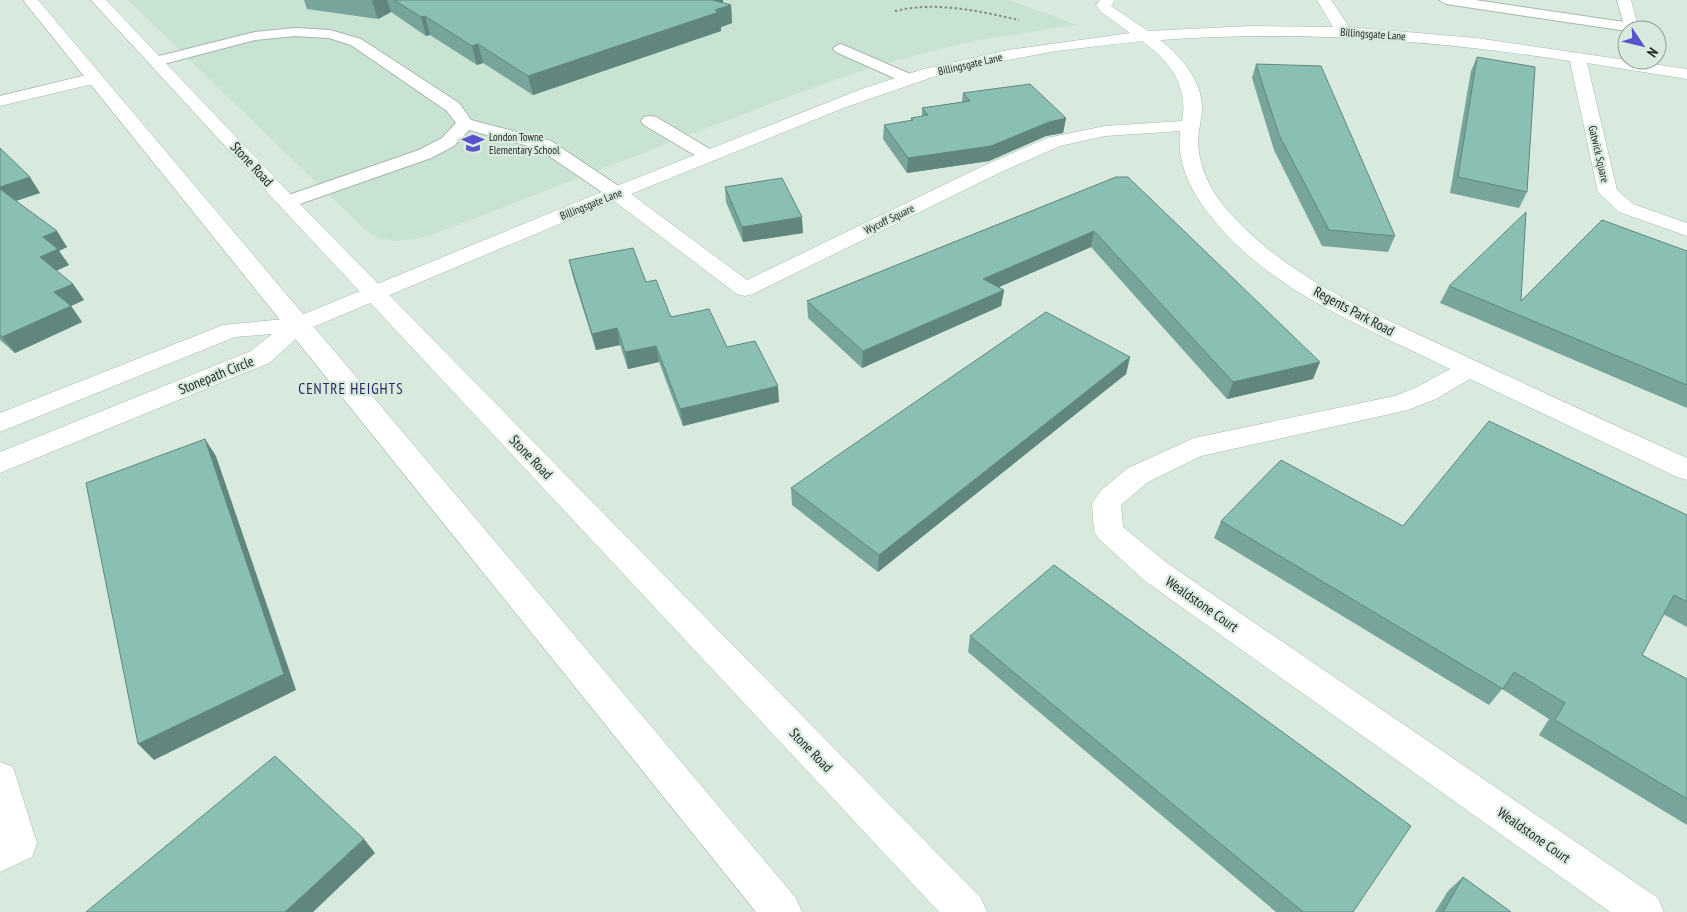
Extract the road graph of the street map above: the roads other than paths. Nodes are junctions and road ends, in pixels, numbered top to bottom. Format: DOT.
graph roads {
  1 [pos="30,0"];
  2 [pos="98,0"];
  3 [pos="1108,0"];
  4 [pos="1324,0"];
  5 [pos="1446,0"];
  6 [pos="1624,0"];
  7 [pos="1629,20"];
  8 [pos="1617,26"];
  9 [pos="1344,32"];
  10 [pos="1145,37"];
  11 [pos="841,50"];
  12 [pos="1577,57"];
  13 [pos="156,61"];
  14 [pos="1617,61"];
  15 [pos="1667,70"];
  16 [pos="1687,74"];
  17 [pos="95,78"];
  18 [pos="909,79"];
  19 [pos="0,101"];
  20 [pos="650,121"];
  21 [pos="465,124"];
  22 [pos="1191,128"];
  23 [pos="709,156"];
  24 [pos="616,193"];
  25 [pos="287,202"];
  26 [pos="1687,230"];
  27 [pos="375,293"];
  28 [pos="298,325"];
  29 [pos="1468,368"];
  30 [pos="0,423"];
  31 [pos="0,463"];
  32 [pos="1687,470"];
  33 [pos="0,779"];
  34 [pos="0,853"];
  35 [pos="782,912"];
  36 [pos="967,912"];
  37 [pos="1644,912"];
  1 -- 17 [label="street"];
  2 -- 13 [label="street, Stone Road"];
  3 -- 10 [label="street, Regents Park Road"];
  4 -- 9 [label="street"];
  5 -- 8 [label="lane"];
  6 -- 7 [label="street"];
  9 -- 10 [label="street, Billingsgate Lane"];
  9 -- 12 [label="street, Billingsgate Lane"];
  10 -- 18 [label="street, Billingsgate Lane"];
  10 -- 22 [label="street, Regents Park Road"];
  11 -- 18 [label="lane"];
  12 -- 14 [label="street, Billingsgate Lane"];
  12 -- 26 [label="street, Gatwick Square"];
  13 -- 21 [label="lane"];
  13 -- 25 [label="street, Stone Road"];
  15 -- 16 [label="street, Billingsgate Lane"];
  17 -- 19 [label="street"];
  17 -- 28 [label="street"];
  18 -- 23 [label="street, Billingsgate Lane"];
  20 -- 23 [label="lane"];
  21 -- 24 [label="lane"];
  21 -- 25 [label="lane"];
  22 -- 24 [label="street, Wycoff Square"];
  22 -- 29 [label="street, Regents Park Road"];
  23 -- 24 [label="street, Billingsgate Lane"];
  24 -- 27 [label="street, Billingsgate Lane"];
  25 -- 27 [label="street, Stone Road"];
  27 -- 28 [label="street, Billingsgate Lane"];
  27 -- 36 [label="street, Stone Road"];
  28 -- 30 [label="street"];
  28 -- 31 [label="street, Stonepath Circle"];
  28 -- 35 [label="street"];
  29 -- 32 [label="street, Regents Park Road"];
  29 -- 37 [label="street, Wealdstone Court"];
  33 -- 34 [label="street"];
}
